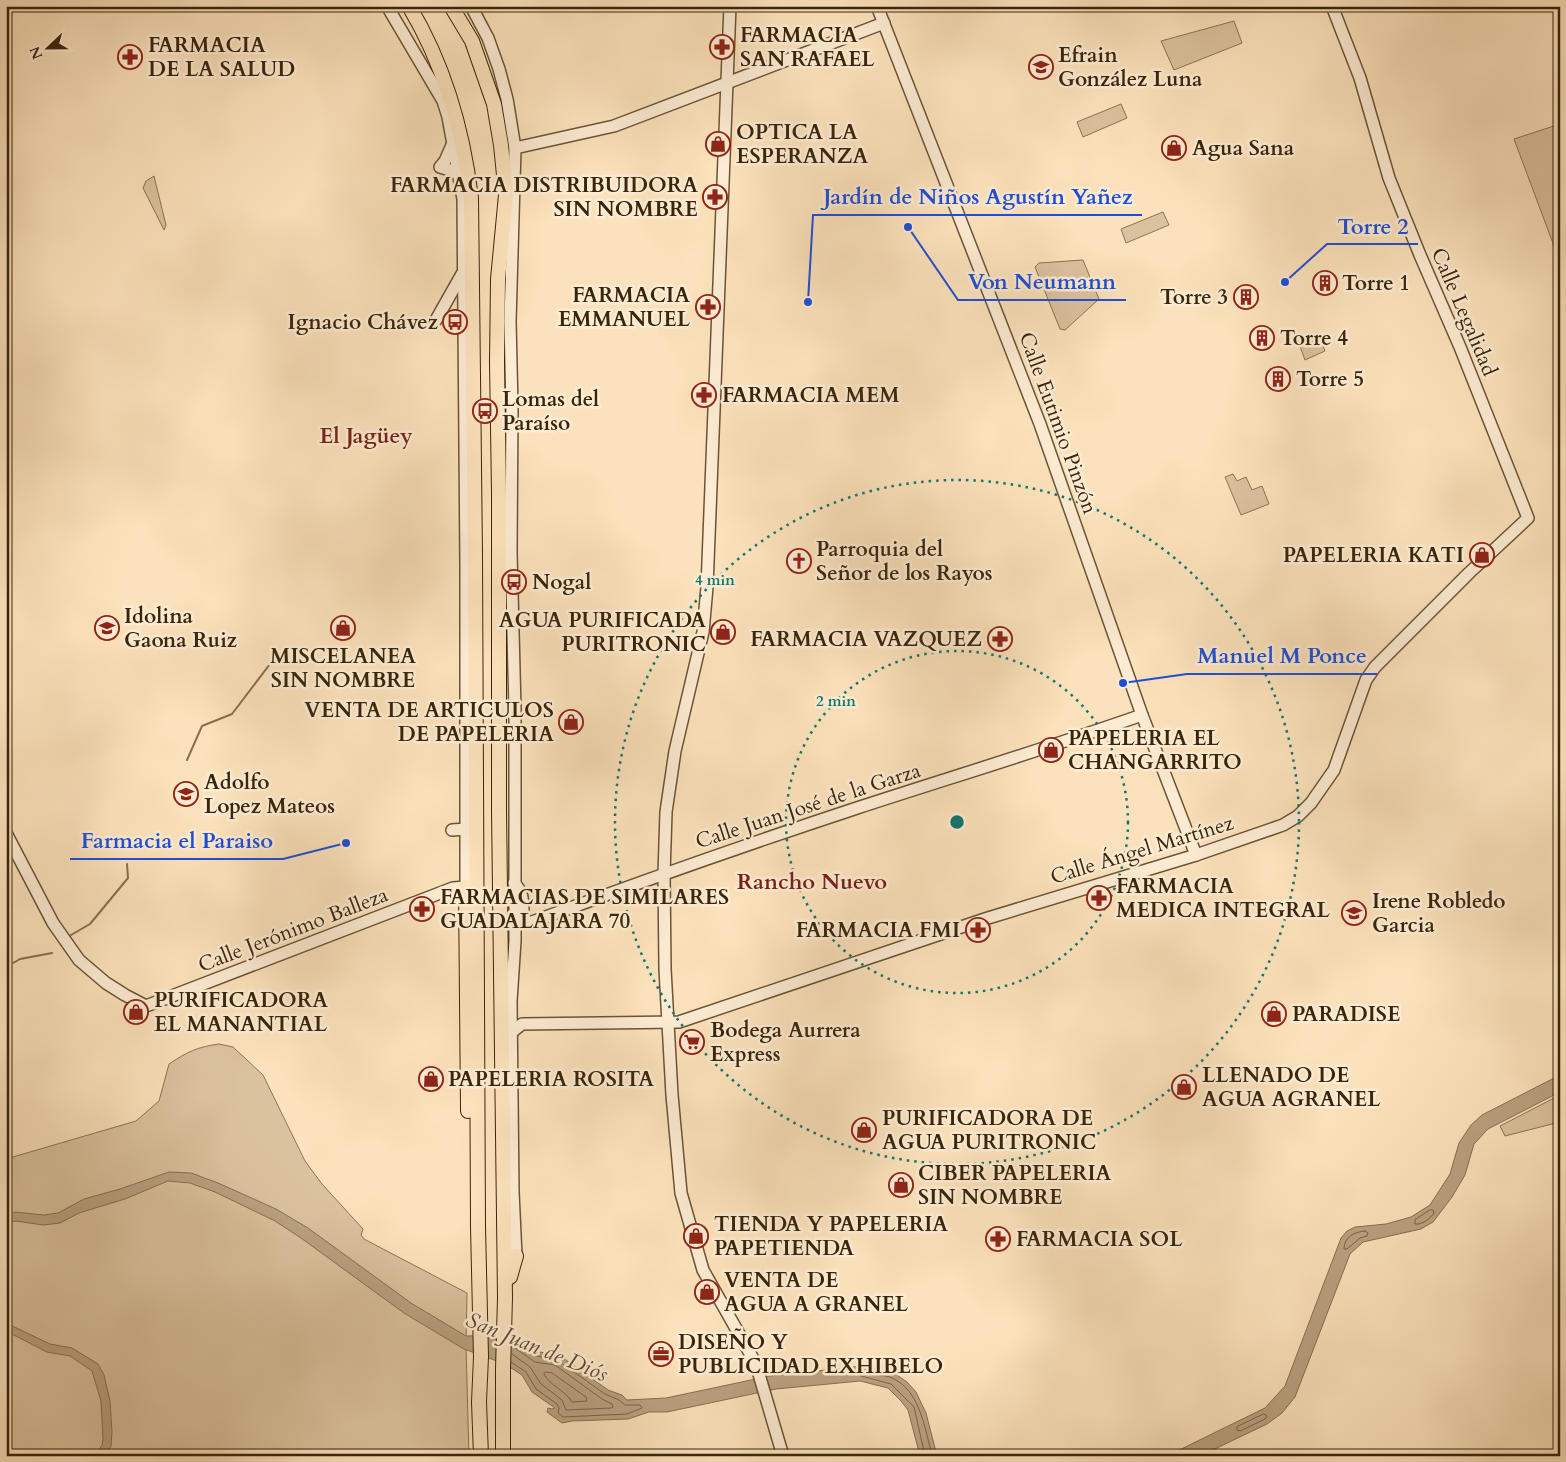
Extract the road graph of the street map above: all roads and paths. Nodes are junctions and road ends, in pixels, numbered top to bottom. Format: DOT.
graph roads {
  1 [pos="387,6"];
  2 [pos="409,6"];
  3 [pos="451,6"];
  4 [pos="471,6"];
  5 [pos="730,6"];
  6 [pos="877,6"];
  7 [pos="1332,6"];
  8 [pos="884,23"];
  9 [pos="728,82"];
  10 [pos="452,145"];
  11 [pos="515,148"];
  12 [pos="514,164"];
  13 [pos="458,175"];
  14 [pos="506,200"];
  15 [pos="512,223"];
  16 [pos="463,273"];
  17 [pos="436,320"];
  18 [pos="1528,518"];
  19 [pos="475,636"];
  20 [pos="465,665"];
  21 [pos="1142,715"];
  22 [pos="466,829"];
  23 [pos="452,830"];
  24 [pos="6,833"];
  25 [pos="1196,855"];
  26 [pos="664,874"];
  27 [pos="514,883"];
  28 [pos="460,888"];
  29 [pos="668,1022"];
  30 [pos="512,1032"];
  31 [pos="513,1147"];
  32 [pos="504,1170"];
  33 [pos="513,1192"];
  34 [pos="478,1226"];
  35 [pos="516,1256"];
  36 [pos="505,1304"];
  37 [pos="481,1456"];
  38 [pos="503,1456"];
  39 [pos="783,1456"];
  1 -- 10 [label="street"];
  2 -- 19 [label="highway"];
  3 -- 14 [label="highway"];
  4 -- 11 [label="street"];
  5 -- 9 [label="street"];
  6 -- 8 [label="street, Calle Eutimio Pinzón"];
  7 -- 18 [label="street, Calle Legalidad"];
  8 -- 9 [label="street"];
  8 -- 21 [label="street, Calle Eutimio Pinzón"];
  9 -- 11 [label="street"];
  9 -- 26 [label="street"];
  10 -- 13 [label="street"];
  10 -- 13 [label="street"];
  11 -- 12 [label="street"];
  12 -- 14 [label="highway"];
  12 -- 15 [label="street"];
  13 -- 16 [label="street"];
  14 -- 15 [label="highway"];
  14 -- 32 [label="highway"];
  15 -- 27 [label="street"];
  16 -- 17 [label="street"];
  16 -- 20 [label="street"];
  18 -- 25 [label="street, Calle Ángel Martínez"];
  19 -- 20 [label="street"];
  19 -- 34 [label="highway"];
  20 -- 22 [label="street"];
  21 -- 25 [label="street, Calle Eutimio Pinzón"];
  21 -- 26 [label="street, Calle Juan José de la Garza"];
  22 -- 23 [label="street"];
  22 -- 28 [label="street"];
  24 -- 28 [label="street, Calle Jerónimo Balleza"];
  25 -- 29 [label="street, Calle Ángel Martínez"];
  26 -- 27 [label="street, Calle Juan José de la Garza"];
  26 -- 29 [label="street"];
  27 -- 30 [label="street"];
  28 -- 34 [label="highway"];
  29 -- 30 [label="street, Calle Ángel Martínez"];
  29 -- 39 [label="street"];
  30 -- 31 [label="street"];
  31 -- 32 [label="highway"];
  31 -- 33 [label="street"];
  32 -- 33 [label="highway"];
  32 -- 36 [label="highway"];
  33 -- 35 [label="street"];
  34 -- 37 [label="highway"];
  35 -- 36 [label="highway"];
  36 -- 38 [label="highway"];
}
